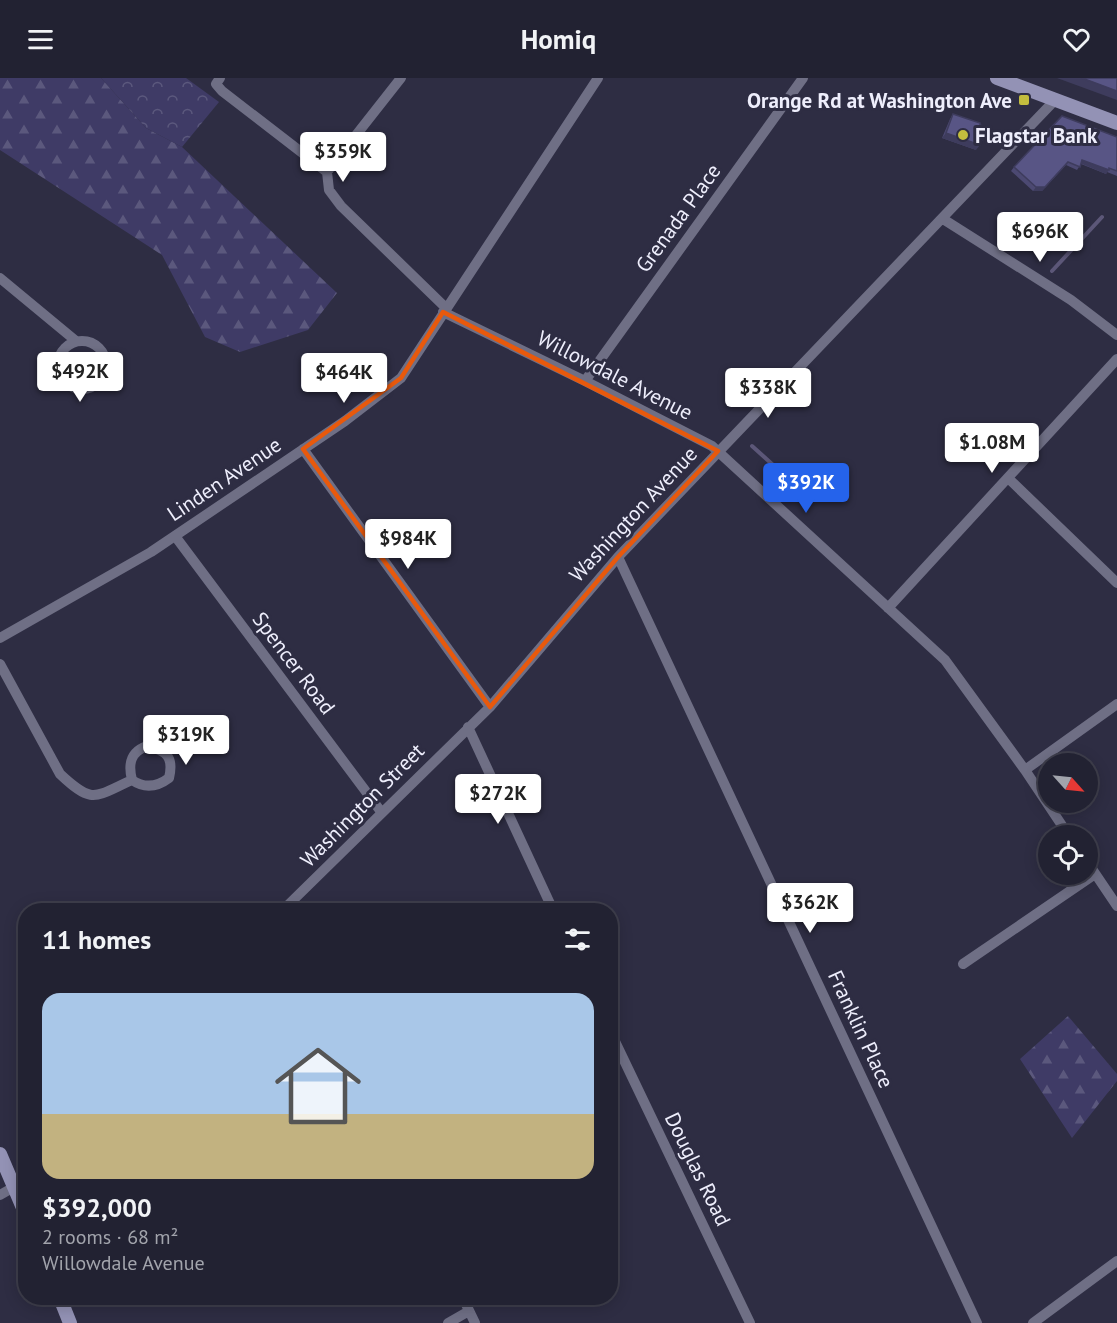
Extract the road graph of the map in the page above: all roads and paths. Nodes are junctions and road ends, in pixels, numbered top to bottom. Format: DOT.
graph roads {
  1 [pos="401,78"];
  2 [pos="598,78"];
  3 [pos="803,78"];
  4 [pos="997,78"];
  5 [pos="218,81"];
  6 [pos="1056,99"];
  7 [pos="1117,123"];
  8 [pos="327,172"];
  9 [pos="943,219"];
  10 [pos="0,278"];
  11 [pos="445,310"];
  12 [pos="1117,335"];
  13 [pos="76,341"];
  14 [pos="1117,359"];
  15 [pos="585,381"];
  16 [pos="303,449"];
  17 [pos="718,451"];
  18 [pos="1008,478"];
  19 [pos="175,536"];
  20 [pos="618,557"];
  21 [pos="1117,583"];
  22 [pos="888,608"];
  23 [pos="0,638"];
  24 [pos="0,664"];
  25 [pos="1117,705"];
  26 [pos="490,706"];
  27 [pos="468,727"];
  28 [pos="1025,770"];
  29 [pos="132,780"];
  30 [pos="382,813"];
  31 [pos="1062,825"];
  32 [pos="1098,878"];
  33 [pos="1079,885"];
  34 [pos="293,903"];
  35 [pos="550,903"];
  36 [pos="1117,906"];
  37 [pos="963,964"];
  38 [pos="618,1048"];
  39 [pos="0,1154"];
  40 [pos="18,1183"];
  41 [pos="14,1187"];
  42 [pos="0,1195"];
  43 [pos="18,1196"];
  44 [pos="1117,1261"];
  45 [pos="63,1305"];
  46 [pos="466,1305"];
  47 [pos="469,1311"];
  48 [pos="70,1323"];
  49 [pos="447,1323"];
  50 [pos="475,1323"];
  51 [pos="750,1323"];
  52 [pos="977,1323"];
  53 [pos="1033,1323"];
  1 -- 8 [label="street"];
  2 -- 11 [label="street, Linden Avenue"];
  3 -- 15 [label="street, Grenada Place"];
  4 -- 6 [label="street"];
  5 -- 8 [label="street"];
  6 -- 7 [label="street"];
  6 -- 9 [label="street, Washington Avenue"];
  8 -- 11 [label="street, Willowdale Avenue"];
  9 -- 12 [label="street"];
  9 -- 17 [label="street, Washington Avenue"];
  10 -- 13 [label="street"];
  11 -- 15 [label="street, Willowdale Avenue"];
  11 -- 16 [label="street, Linden Avenue"];
  13 -- 13 [label="street"];
  14 -- 18 [label="street"];
  15 -- 17 [label="street, Willowdale Avenue"];
  16 -- 19 [label="street, Linden Avenue"];
  16 -- 26 [label="street"];
  17 -- 20 [label="street, Washington Avenue"];
  17 -- 22 [label="street, Willowdale Avenue"];
  18 -- 21 [label="street"];
  18 -- 22 [label="street"];
  19 -- 23 [label="street, Linden Avenue"];
  19 -- 30 [label="street, Spencer Road"];
  20 -- 26 [label="street, Washington Avenue"];
  20 -- 52 [label="street, Franklin Place"];
  22 -- 28 [label="street, Willowdale Avenue"];
  24 -- 29 [label="street"];
  25 -- 28 [label="street"];
  26 -- 27 [label="street, Washington Avenue"];
  27 -- 30 [label="street, Washington Street"];
  27 -- 35 [label="street"];
  28 -- 31 [label="street, Willowdale Avenue"];
  30 -- 34 [label="street, Washington Street"];
  32 -- 36 [label="street"];
  33 -- 37 [label="street"];
  38 -- 51 [label="street, Douglas Road"];
  39 -- 41 [label="street"];
  40 -- 41 [label="street"];
  41 -- 42 [label="street"];
  41 -- 43 [label="street"];
  44 -- 53 [label="street"];
  45 -- 48 [label="street"];
  46 -- 47 [label="street"];
  47 -- 49 [label="street"];
  47 -- 50 [label="street"];
}
